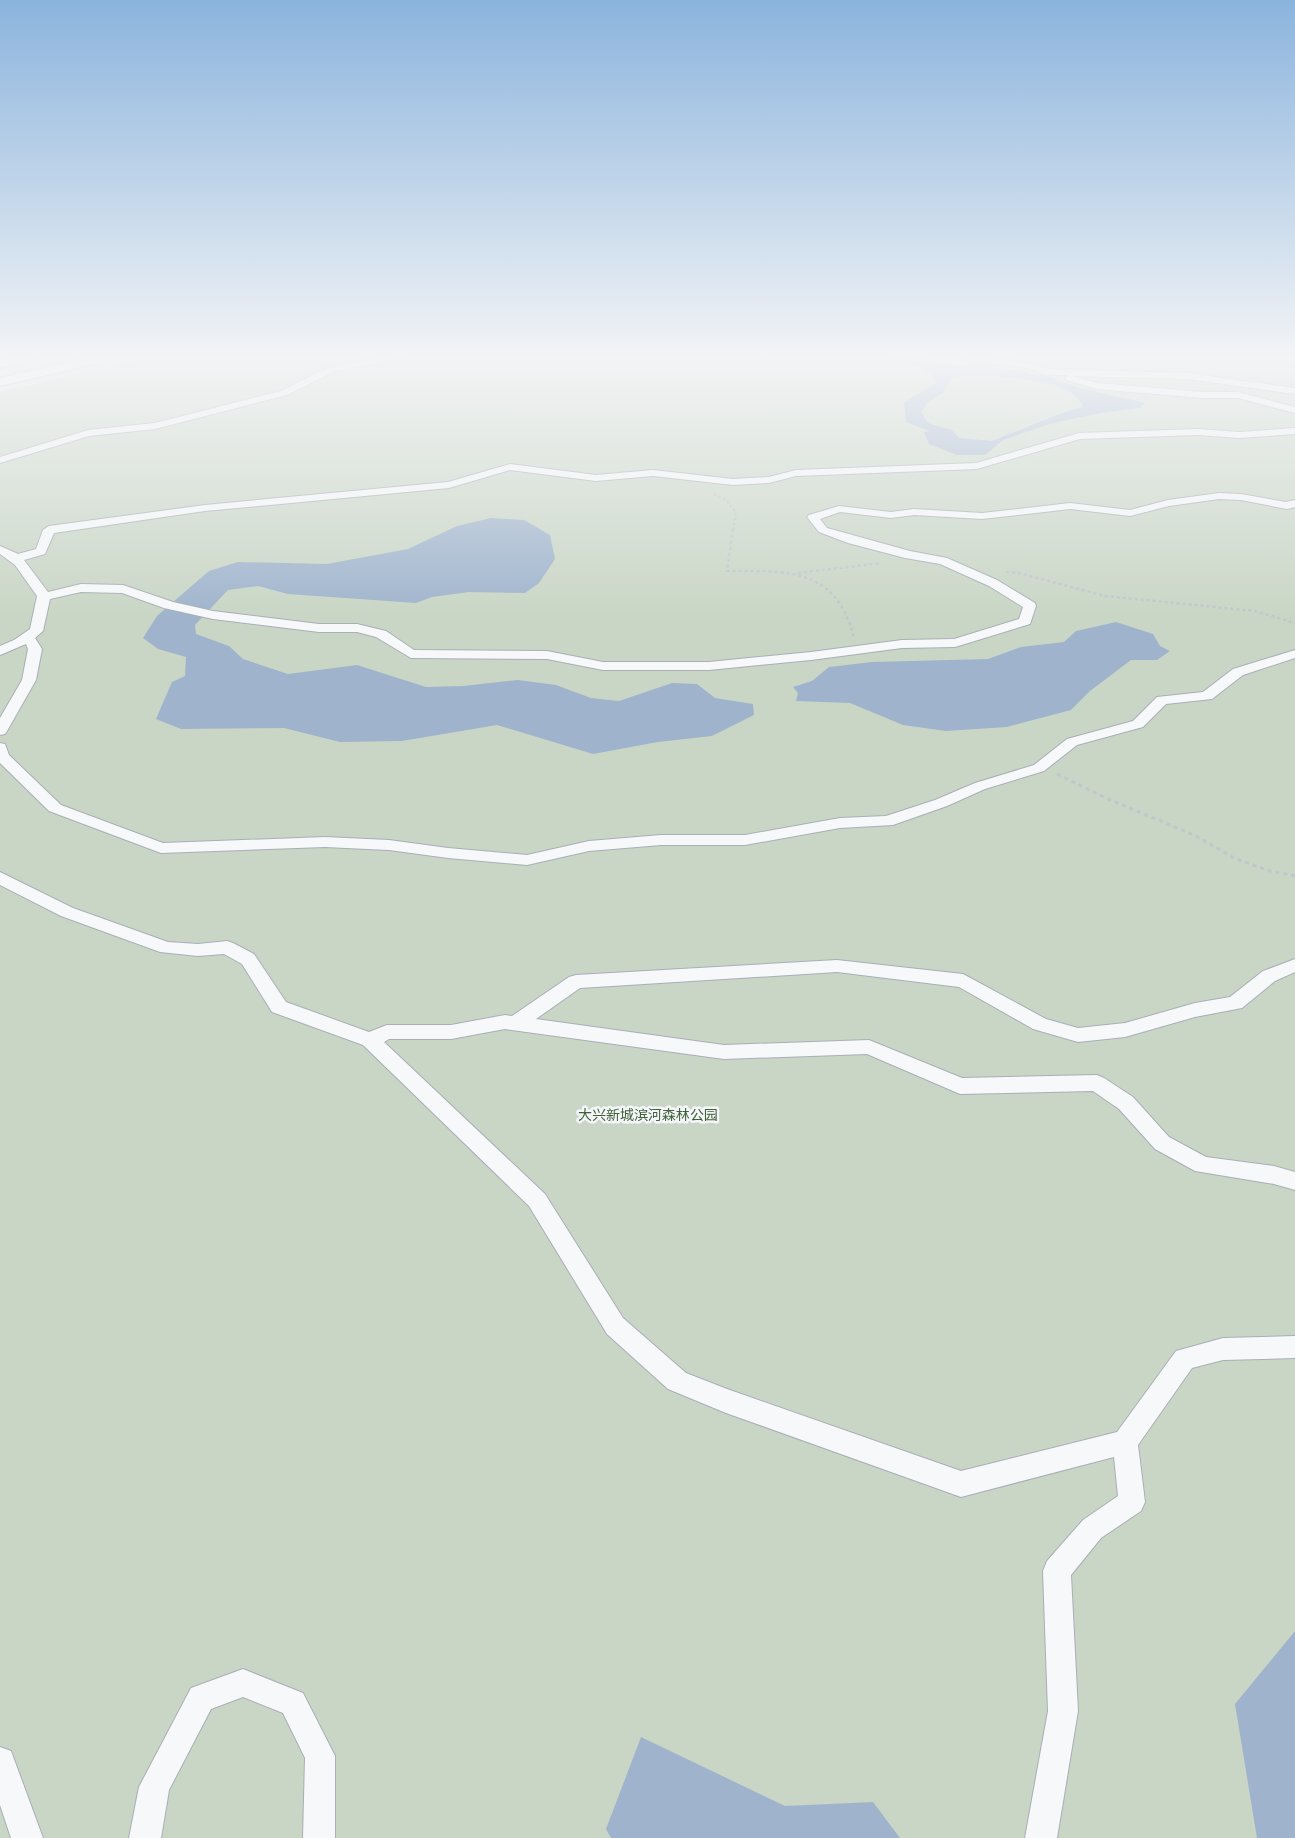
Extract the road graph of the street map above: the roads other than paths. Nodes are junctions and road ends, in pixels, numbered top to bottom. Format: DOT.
graph roads {
  1 [pos="53,444"];
  2 [pos="1053,444"];
  3 [pos="0,460"];
  4 [pos="1295,503"];
  5 [pos="0,550"];
  6 [pos="16,559"];
  7 [pos="44,598"];
  8 [pos="28,637"];
  9 [pos="0,651"];
  10 [pos="1295,654"];
  11 [pos="0,731"];
  12 [pos="0,747"];
  13 [pos="0,878"];
  14 [pos="1295,965"];
  15 [pos="516,1024"];
  16 [pos="370,1040"];
  17 [pos="1295,1181"];
  18 [pos="1295,1347"];
  19 [pos="1125,1442"];
  20 [pos="0,1762"];
  21 [pos="27,1838"];
  22 [pos="145,1838"];
  23 [pos="320,1838"];
  24 [pos="1041,1838"];
  1 -- 3 [label="street"];
  2 -- 6 [label="street"];
  4 -- 7 [label="street"];
  5 -- 6 [label="street"];
  6 -- 7 [label="street"];
  7 -- 8 [label="street"];
  8 -- 9 [label="street"];
  8 -- 11 [label="street"];
  10 -- 12 [label="street"];
  13 -- 16 [label="street"];
  14 -- 15 [label="street"];
  15 -- 16 [label="street"];
  15 -- 17 [label="street"];
  16 -- 19 [label="street"];
  18 -- 19 [label="street"];
  19 -- 24 [label="street"];
  20 -- 21 [label="street"];
  22 -- 23 [label="street"];
}
